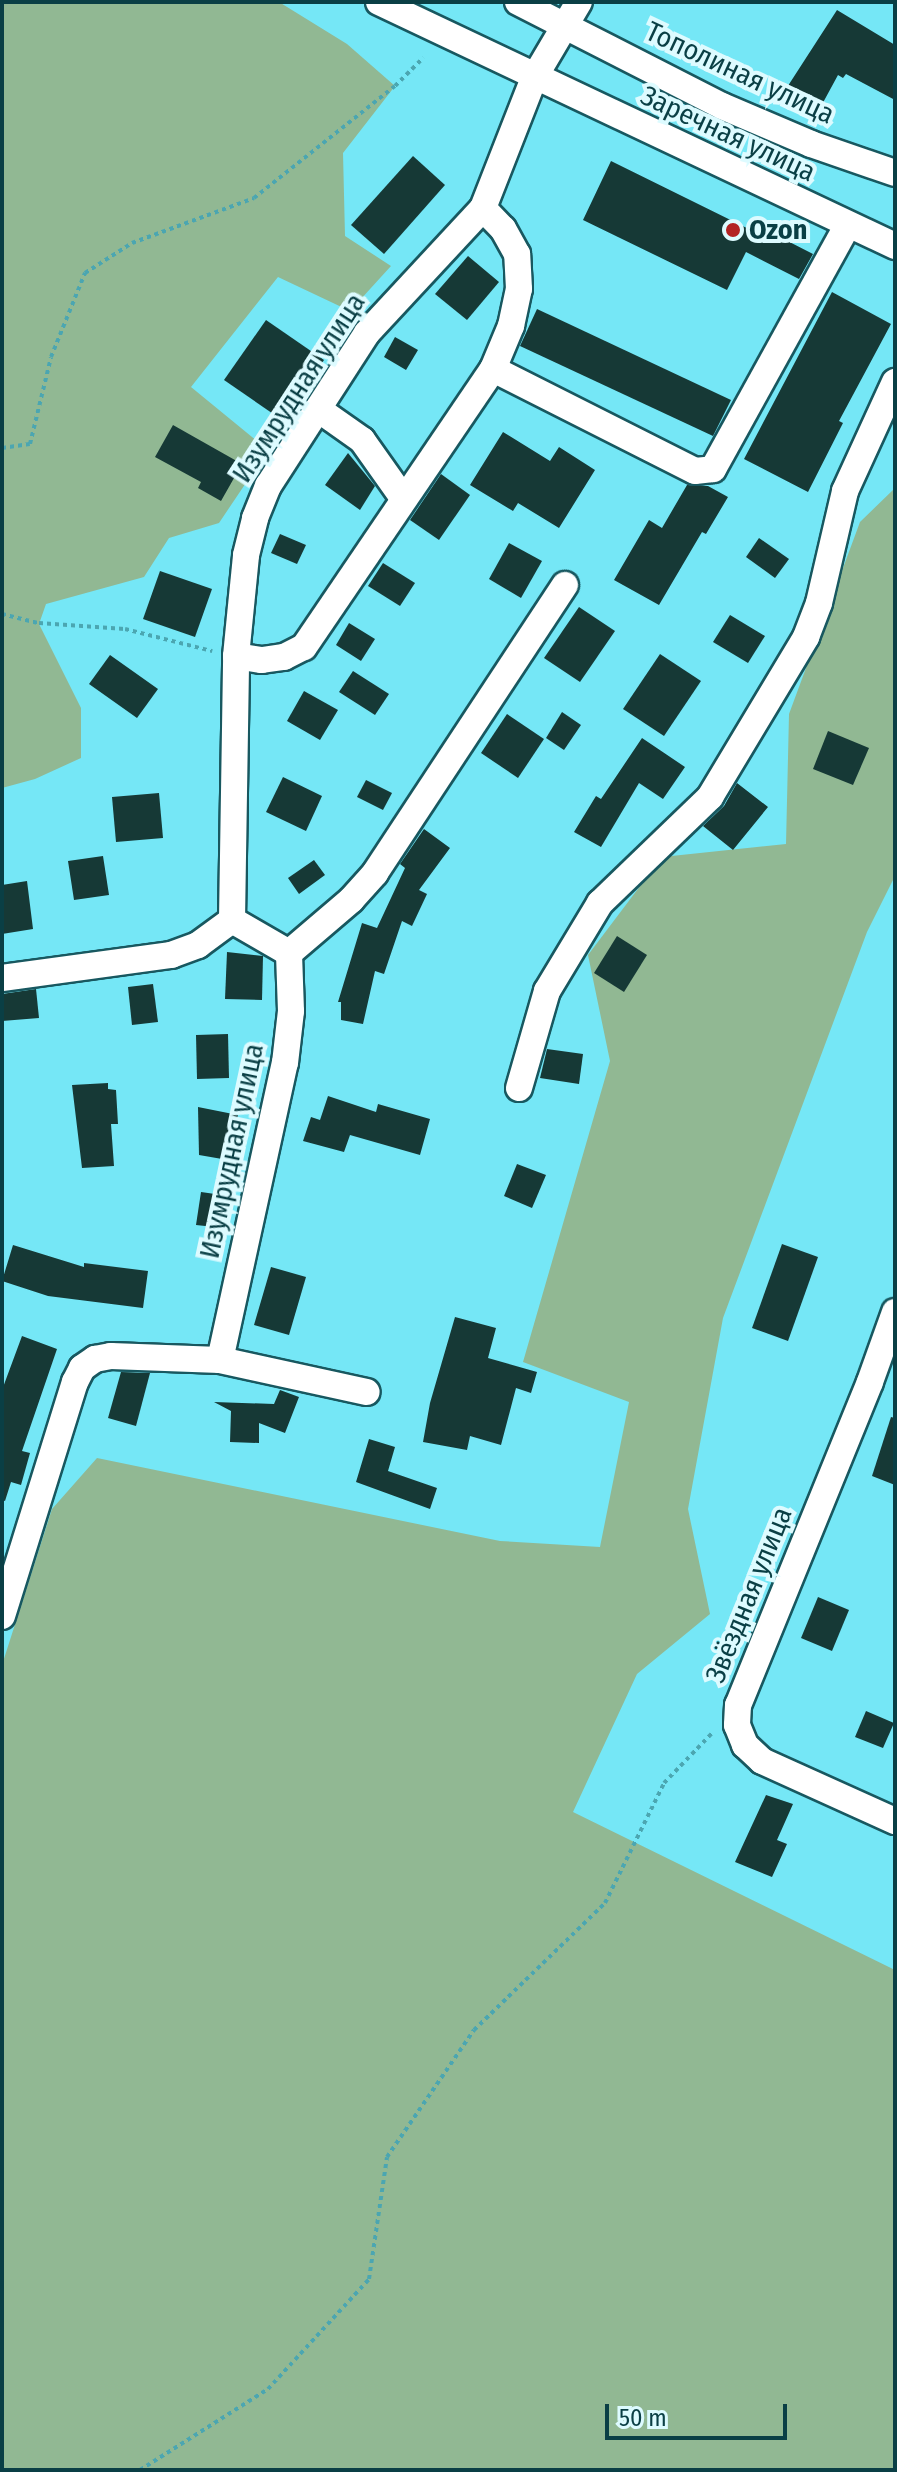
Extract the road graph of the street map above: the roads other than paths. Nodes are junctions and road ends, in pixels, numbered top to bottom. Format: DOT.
graph roads {
  1 [pos="379,2"];
  2 [pos="518,2"];
  3 [pos="579,2"];
  4 [pos="564,25"];
  5 [pos="534,78"];
  6 [pos="895,173"];
  7 [pos="483,208"];
  8 [pos="847,226"];
  9 [pos="895,246"];
  10 [pos="493,369"];
  11 [pos="895,382"];
  12 [pos="318,409"];
  13 [pos="403,498"];
  14 [pos="565,585"];
  15 [pos="236,656"];
  16 [pos="232,920"];
  17 [pos="289,953"];
  18 [pos="2,978"];
  19 [pos="519,1088"];
  20 [pos="895,1312"];
  21 [pos="220,1360"];
  22 [pos="367,1392"];
  23 [pos="2,1616"];
  24 [pos="895,1821"];
  1 -- 5 [label="street, Заречная улица"];
  2 -- 4 [label="street, Тополиная улица"];
  3 -- 4 [label="street, Изумрудная улица"];
  4 -- 5 [label="street, Изумрудная улица"];
  4 -- 6 [label="street, Тополиная улица"];
  5 -- 7 [label="street, Изумрудная улица"];
  5 -- 8 [label="street, Заречная улица"];
  7 -- 10 [label="street"];
  7 -- 12 [label="street, Изумрудная улица"];
  8 -- 9 [label="street, Заречная улица"];
  8 -- 10 [label="street"];
  10 -- 13 [label="street"];
  11 -- 19 [label="street"];
  12 -- 13 [label="street"];
  12 -- 15 [label="street, Изумрудная улица"];
  13 -- 15 [label="street"];
  14 -- 17 [label="street"];
  15 -- 16 [label="street, Изумрудная улица"];
  16 -- 17 [label="street"];
  16 -- 18 [label="street"];
  17 -- 21 [label="street, Изумрудная улица"];
  20 -- 24 [label="street, Звёздная улица"];
  21 -- 22 [label="street"];
  21 -- 23 [label="street"];
}
